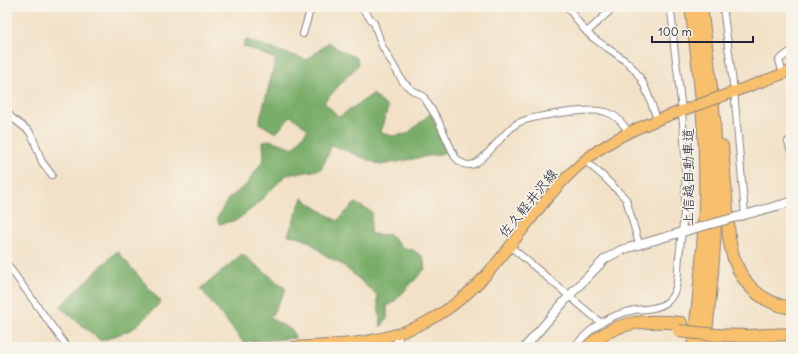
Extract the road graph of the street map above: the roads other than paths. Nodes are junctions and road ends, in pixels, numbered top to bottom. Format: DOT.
graph roads {
  1 [pos="311,7"];
  2 [pos="361,7"];
  3 [pos="568,7"];
  4 [pos="614,7"];
  5 [pos="670,7"];
  6 [pos="691,7"];
  7 [pos="702,7"];
  8 [pos="723,7"];
  9 [pos="587,32"];
  10 [pos="303,34"];
  11 [pos="791,51"];
  12 [pos="708,56"];
  13 [pos="787,72"];
  14 [pos="731,92"];
  15 [pos="685,109"];
  16 [pos="7,112"];
  17 [pos="657,119"];
  18 [pos="628,132"];
  19 [pos="791,141"];
  20 [pos="791,149"];
  21 [pos="584,160"];
  22 [pos="52,175"];
  23 [pos="791,202"];
  24 [pos="741,216"];
  25 [pos="686,231"];
  26 [pos="704,232"];
  27 [pos="639,244"];
  28 [pos="511,247"];
  29 [pos="7,264"];
  30 [pos="569,296"];
  31 [pos="791,308"];
  32 [pos="600,322"];
  33 [pos="791,326"];
  34 [pos="680,327"];
  35 [pos="716,331"];
  36 [pos="398,334"];
  37 [pos="791,334"];
  38 [pos="67,347"];
  39 [pos="294,347"];
  40 [pos="398,347"];
  41 [pos="525,347"];
  42 [pos="574,347"];
  43 [pos="588,347"];
  44 [pos="599,347"];
  45 [pos="690,347"];
  46 [pos="693,347"];
  47 [pos="704,347"];
  1 -- 10 [label="street"];
  2 -- 18 [label="street"];
  3 -- 9 [label="street"];
  4 -- 9 [label="street"];
  5 -- 15 [label="street"];
  6 -- 26 [label="highway, 上信越自動車道"];
  7 -- 12 [label="highway, 上信越自動車道"];
  8 -- 14 [label="street"];
  9 -- 17 [label="street"];
  11 -- 13 [label="street"];
  12 -- 31 [label="highway"];
  12 -- 47 [label="highway, 上信越自動車道"];
  13 -- 14 [label="main road, 佐久軽井沢線"];
  14 -- 15 [label="main road, 佐久軽井沢線, bridge"];
  14 -- 24 [label="street"];
  15 -- 17 [label="main road, 佐久軽井沢線"];
  15 -- 25 [label="street"];
  16 -- 22 [label="street"];
  17 -- 18 [label="main road, 佐久軽井沢線"];
  18 -- 21 [label="main road, 佐久軽井沢線"];
  19 -- 20 [label="street"];
  21 -- 27 [label="street"];
  21 -- 28 [label="main road, 佐久軽井沢線"];
  23 -- 24 [label="street"];
  24 -- 25 [label="street, bridge"];
  25 -- 27 [label="street"];
  25 -- 32 [label="street"];
  26 -- 45 [label="highway"];
  26 -- 46 [label="highway, 上信越自動車道"];
  27 -- 30 [label="street"];
  28 -- 30 [label="street"];
  28 -- 36 [label="main road, 佐久軽井沢線"];
  29 -- 38 [label="street"];
  30 -- 32 [label="street"];
  30 -- 41 [label="street"];
  32 -- 42 [label="street"];
  33 -- 35 [label="highway"];
  34 -- 35 [label="highway, bridge"];
  34 -- 43 [label="highway"];
  34 -- 44 [label="highway"];
  35 -- 37 [label="highway"];
  36 -- 39 [label="main road, 佐久軽井沢線"];
  36 -- 40 [label="street"];
}
